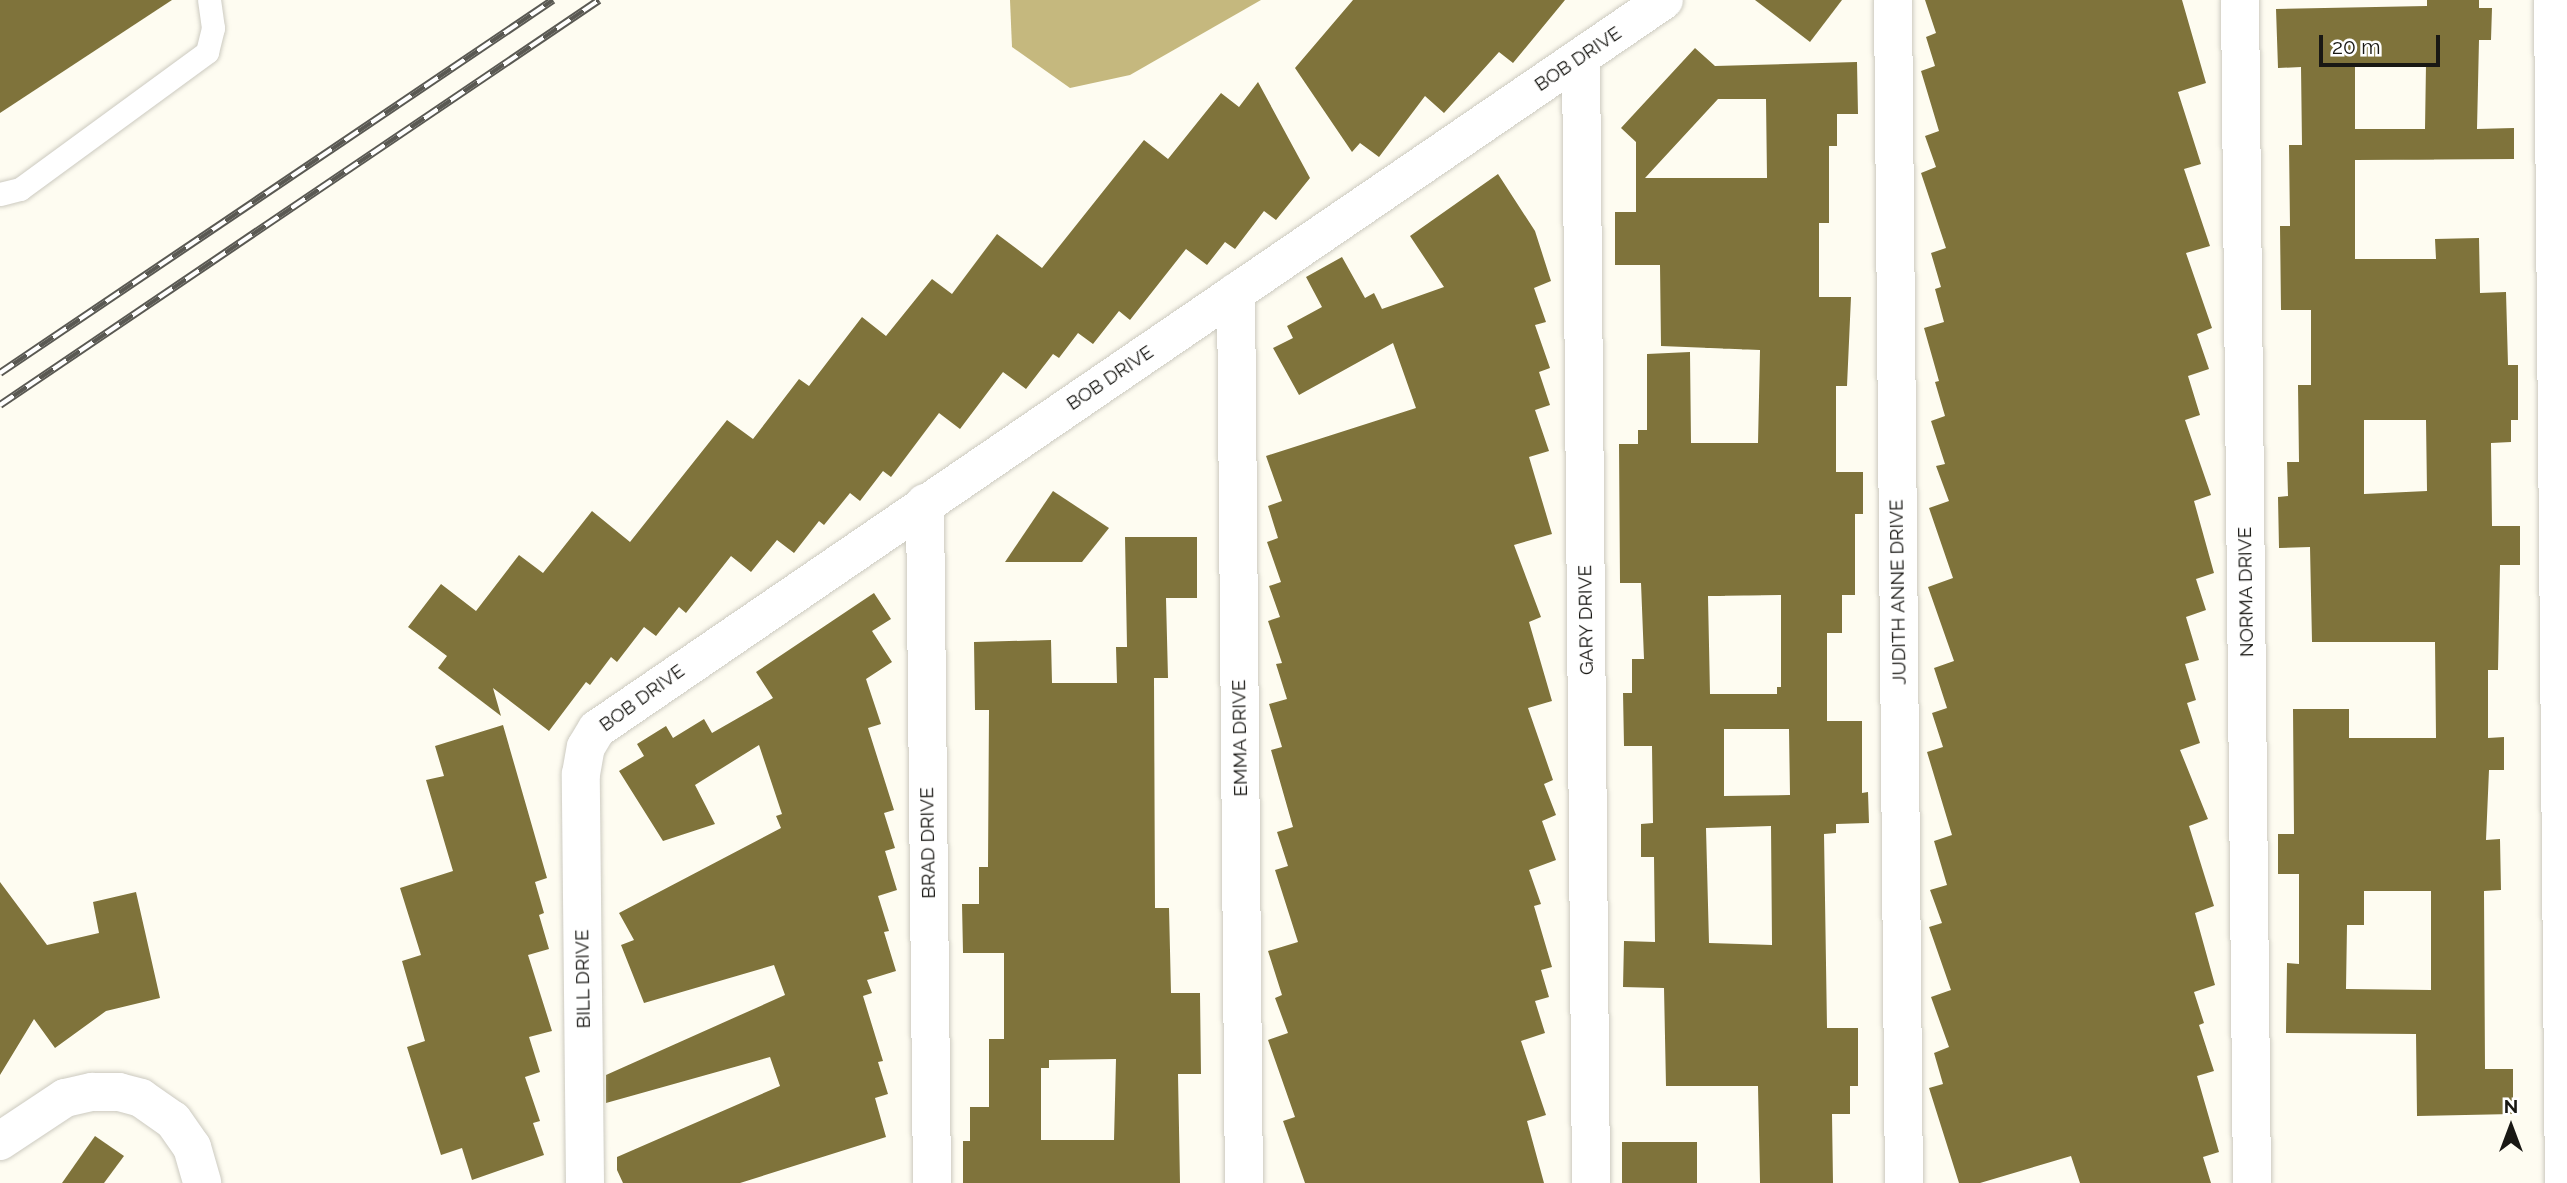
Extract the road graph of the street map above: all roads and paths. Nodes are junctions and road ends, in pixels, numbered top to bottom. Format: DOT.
graph roads {
  1 [pos="209,0"];
  2 [pos="1664,0"];
  3 [pos="1893,0"];
  4 [pos="2239,0"];
  5 [pos="2553,0"];
  6 [pos="1581,57"];
  7 [pos="0,194"];
  8 [pos="1236,292"];
  9 [pos="925,503"];
  10 [pos="581,774"];
  11 [pos="0,1141"];
  12 [pos="202,1183"];
  13 [pos="585,1183"];
  14 [pos="932,1183"];
  15 [pos="1244,1183"];
  16 [pos="1591,1183"];
  17 [pos="1904,1183"];
  18 [pos="2252,1183"];
  19 [pos="2564,1183"];
  1 -- 7 [label="lane"];
  2 -- 6 [label="street, BOB DRIVE"];
  3 -- 17 [label="street, JUDITH ANNE DRIVE"];
  4 -- 18 [label="street, NORMA DRIVE"];
  5 -- 19 [label="street"];
  6 -- 8 [label="street, BOB DRIVE"];
  6 -- 16 [label="street, GARY DRIVE"];
  8 -- 9 [label="street, BOB DRIVE"];
  8 -- 15 [label="street, EMMA DRIVE"];
  9 -- 10 [label="street, BOB DRIVE"];
  9 -- 14 [label="street, BRAD DRIVE"];
  10 -- 13 [label="street, BILL DRIVE"];
  11 -- 12 [label="street"];
}
